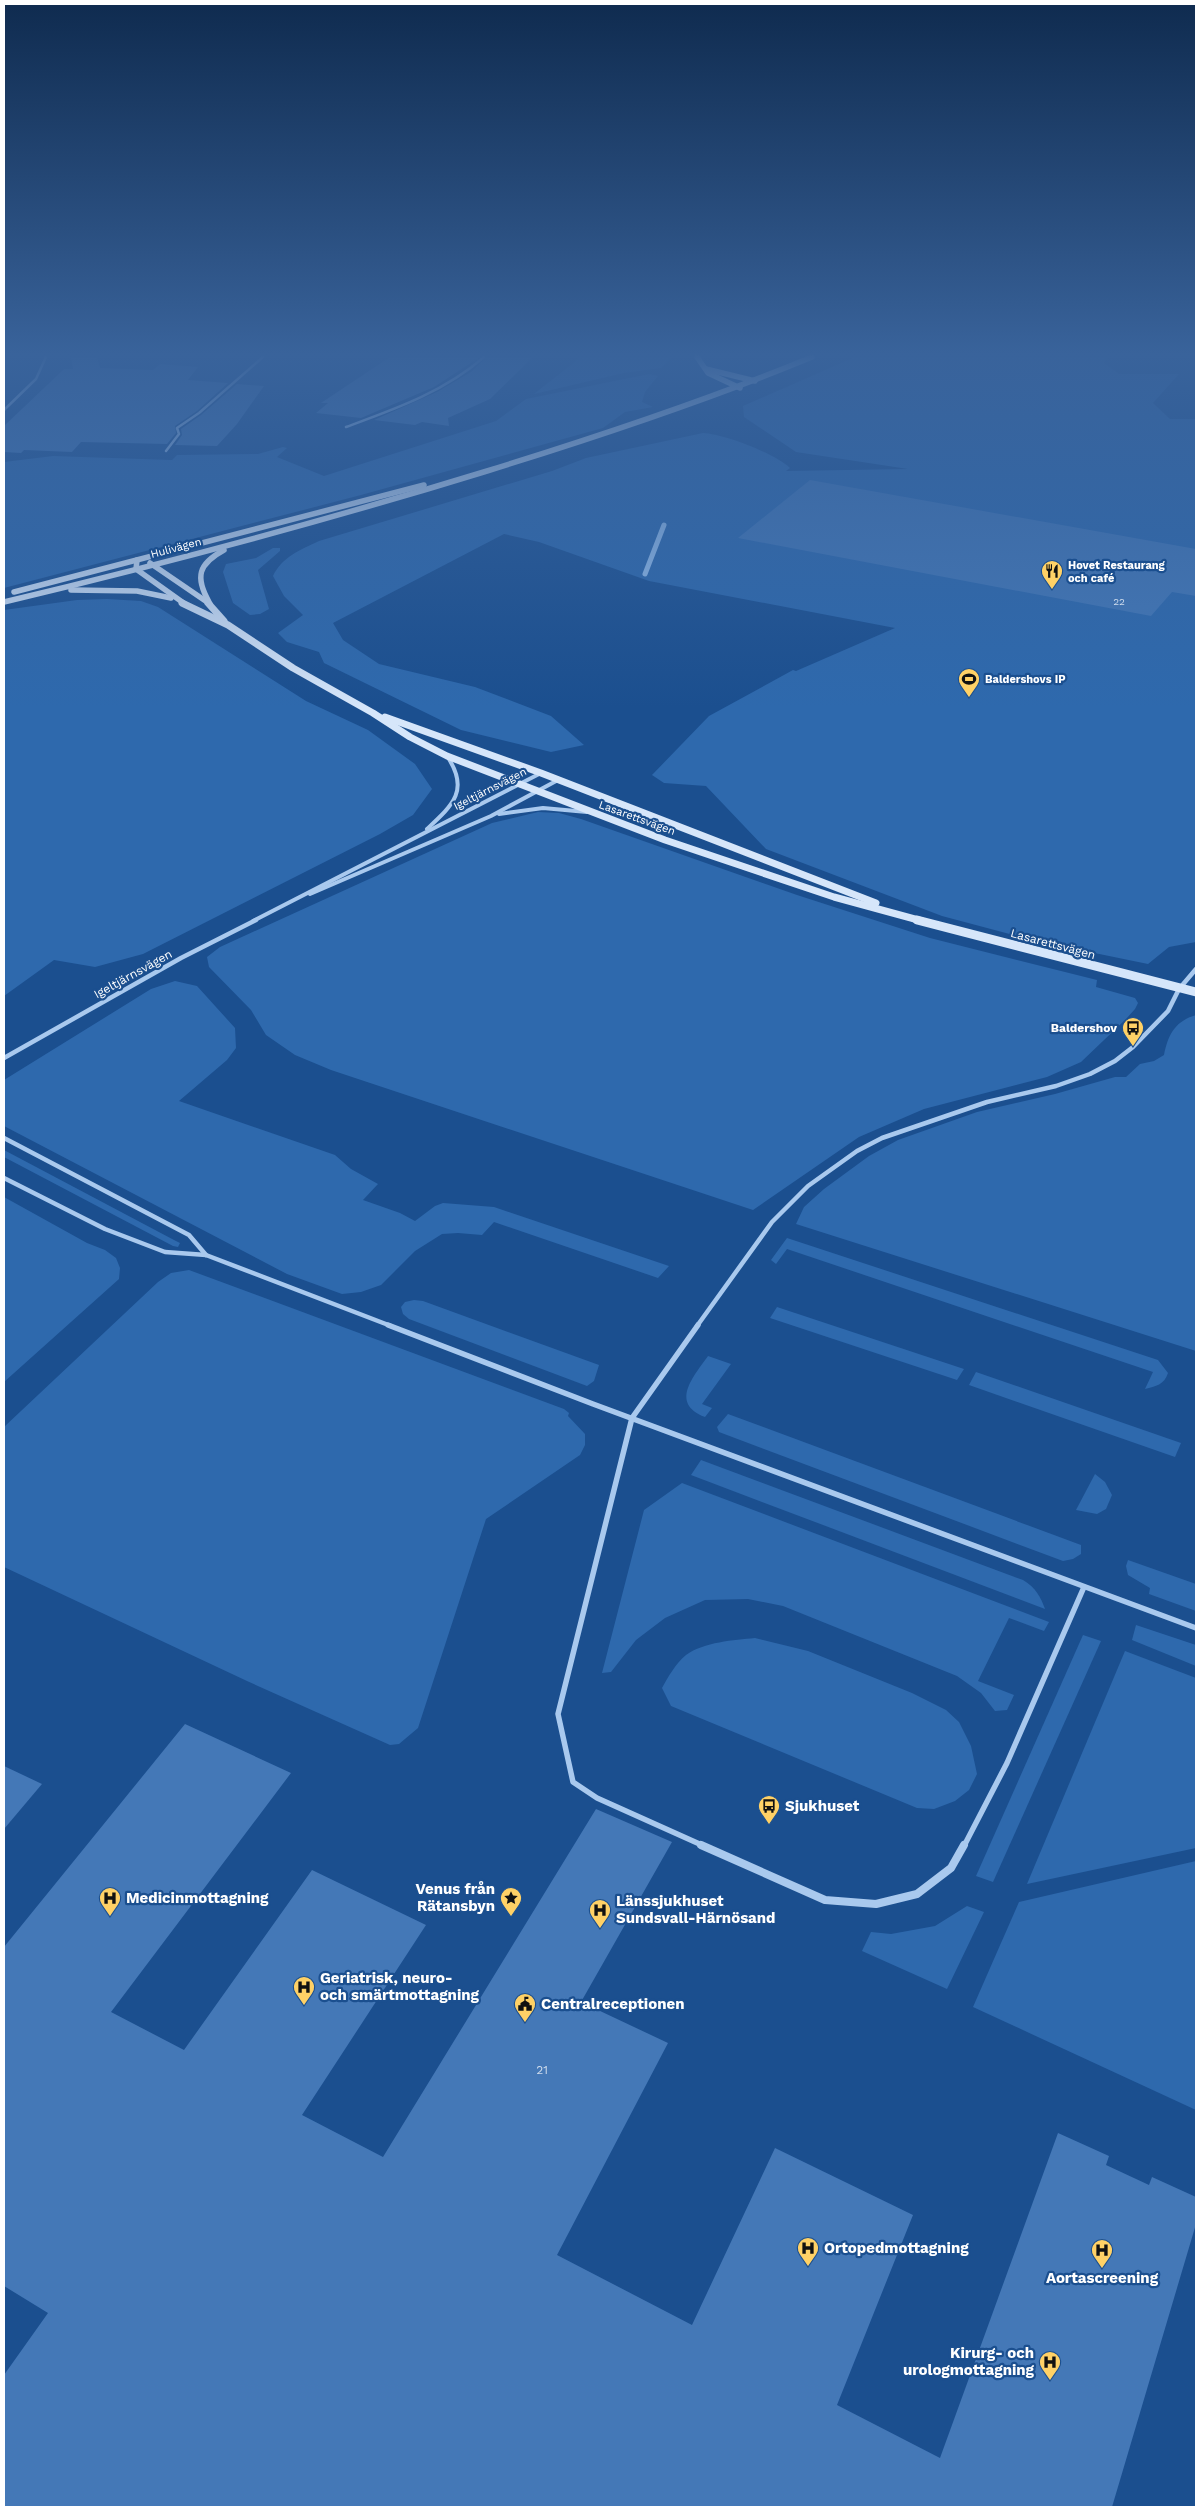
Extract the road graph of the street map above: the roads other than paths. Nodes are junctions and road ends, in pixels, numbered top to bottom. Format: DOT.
graph roads {
  1 [pos="470,474"];
  2 [pos="477,474"];
  3 [pos="246,540"];
  4 [pos="137,560"];
  5 [pos="154,564"];
  6 [pos="136,569"];
  7 [pos="43,592"];
  8 [pos="4,595"];
  9 [pos="176,600"];
  10 [pos="4,602"];
  11 [pos="212,606"];
  12 [pos="228,625"];
  13 [pos="373,713"];
  14 [pos="447,756"];
  15 [pos="541,773"];
  16 [pos="558,780"];
  17 [pos="519,784"];
  18 [pos="538,792"];
  19 [pos="592,813"];
  20 [pos="491,816"];
  21 [pos="421,834"];
  22 [pos="273,910"];
  23 [pos="905,916"];
  24 [pos="1196,969"];
  25 [pos="1179,989"];
  26 [pos="1196,992"];
  27 [pos="4,1058"];
  28 [pos="4,1138"];
  29 [pos="4,1178"];
  30 [pos="206,1255"];
  31 [pos="632,1418"];
  32 [pos="1084,1587"];
  33 [pos="1196,1628"];
  1 -- 4 [label="street, Hulivägen"];
  2 -- 3 [label="street, Hulivägen"];
  3 -- 5 [label="street, Hulivägen"];
  3 -- 11 [label="street"];
  4 -- 5 [label="street, Lasarettsvägen"];
  4 -- 6 [label="street"];
  4 -- 8 [label="street, Hulivägen"];
  5 -- 6 [label="street, Hulivägen"];
  5 -- 11 [label="street, Lasarettsvägen"];
  6 -- 7 [label="street, Hulivägen"];
  6 -- 9 [label="street, Lasarettsvägen"];
  7 -- 9 [label="street"];
  7 -- 10 [label="street, Hulivägen"];
  9 -- 12 [label="street, Lasarettsvägen"];
  11 -- 12 [label="street, Lasarettsvägen"];
  12 -- 13 [label="street, Lasarettsvägen"];
  13 -- 14 [label="street, Lasarettsvägen"];
  13 -- 15 [label="street, Lasarettsvägen"];
  14 -- 17 [label="street, Lasarettsvägen"];
  14 -- 21 [label="street, Igeltjärnsvägen"];
  15 -- 16 [label="street, Lasarettsvägen"];
  15 -- 17 [label="street, Igeltjärnsvägen"];
  16 -- 18 [label="street, Igeltjärnsvägen"];
  16 -- 23 [label="street, Lasarettsvägen"];
  17 -- 18 [label="street, Lasarettsvägen"];
  17 -- 21 [label="street, Igeltjärnsvägen"];
  18 -- 19 [label="street, Lasarettsvägen"];
  18 -- 20 [label="street, Igeltjärnsvägen"];
  19 -- 20 [label="street, Igeltjärnsvägen"];
  19 -- 23 [label="street, Lasarettsvägen"];
  20 -- 22 [label="street, Igeltjärnsvägen"];
  21 -- 22 [label="street, Igeltjärnsvägen"];
  22 -- 27 [label="street, Igeltjärnsvägen"];
  23 -- 25 [label="street, Lasarettsvägen"];
  24 -- 25 [label="street"];
  25 -- 26 [label="street, Lasarettsvägen"];
  25 -- 31 [label="street"];
  28 -- 30 [label="street"];
  29 -- 30 [label="street"];
  30 -- 31 [label="street"];
  31 -- 32 [label="street"];
  31 -- 32 [label="street"];
  32 -- 33 [label="street"];
}
